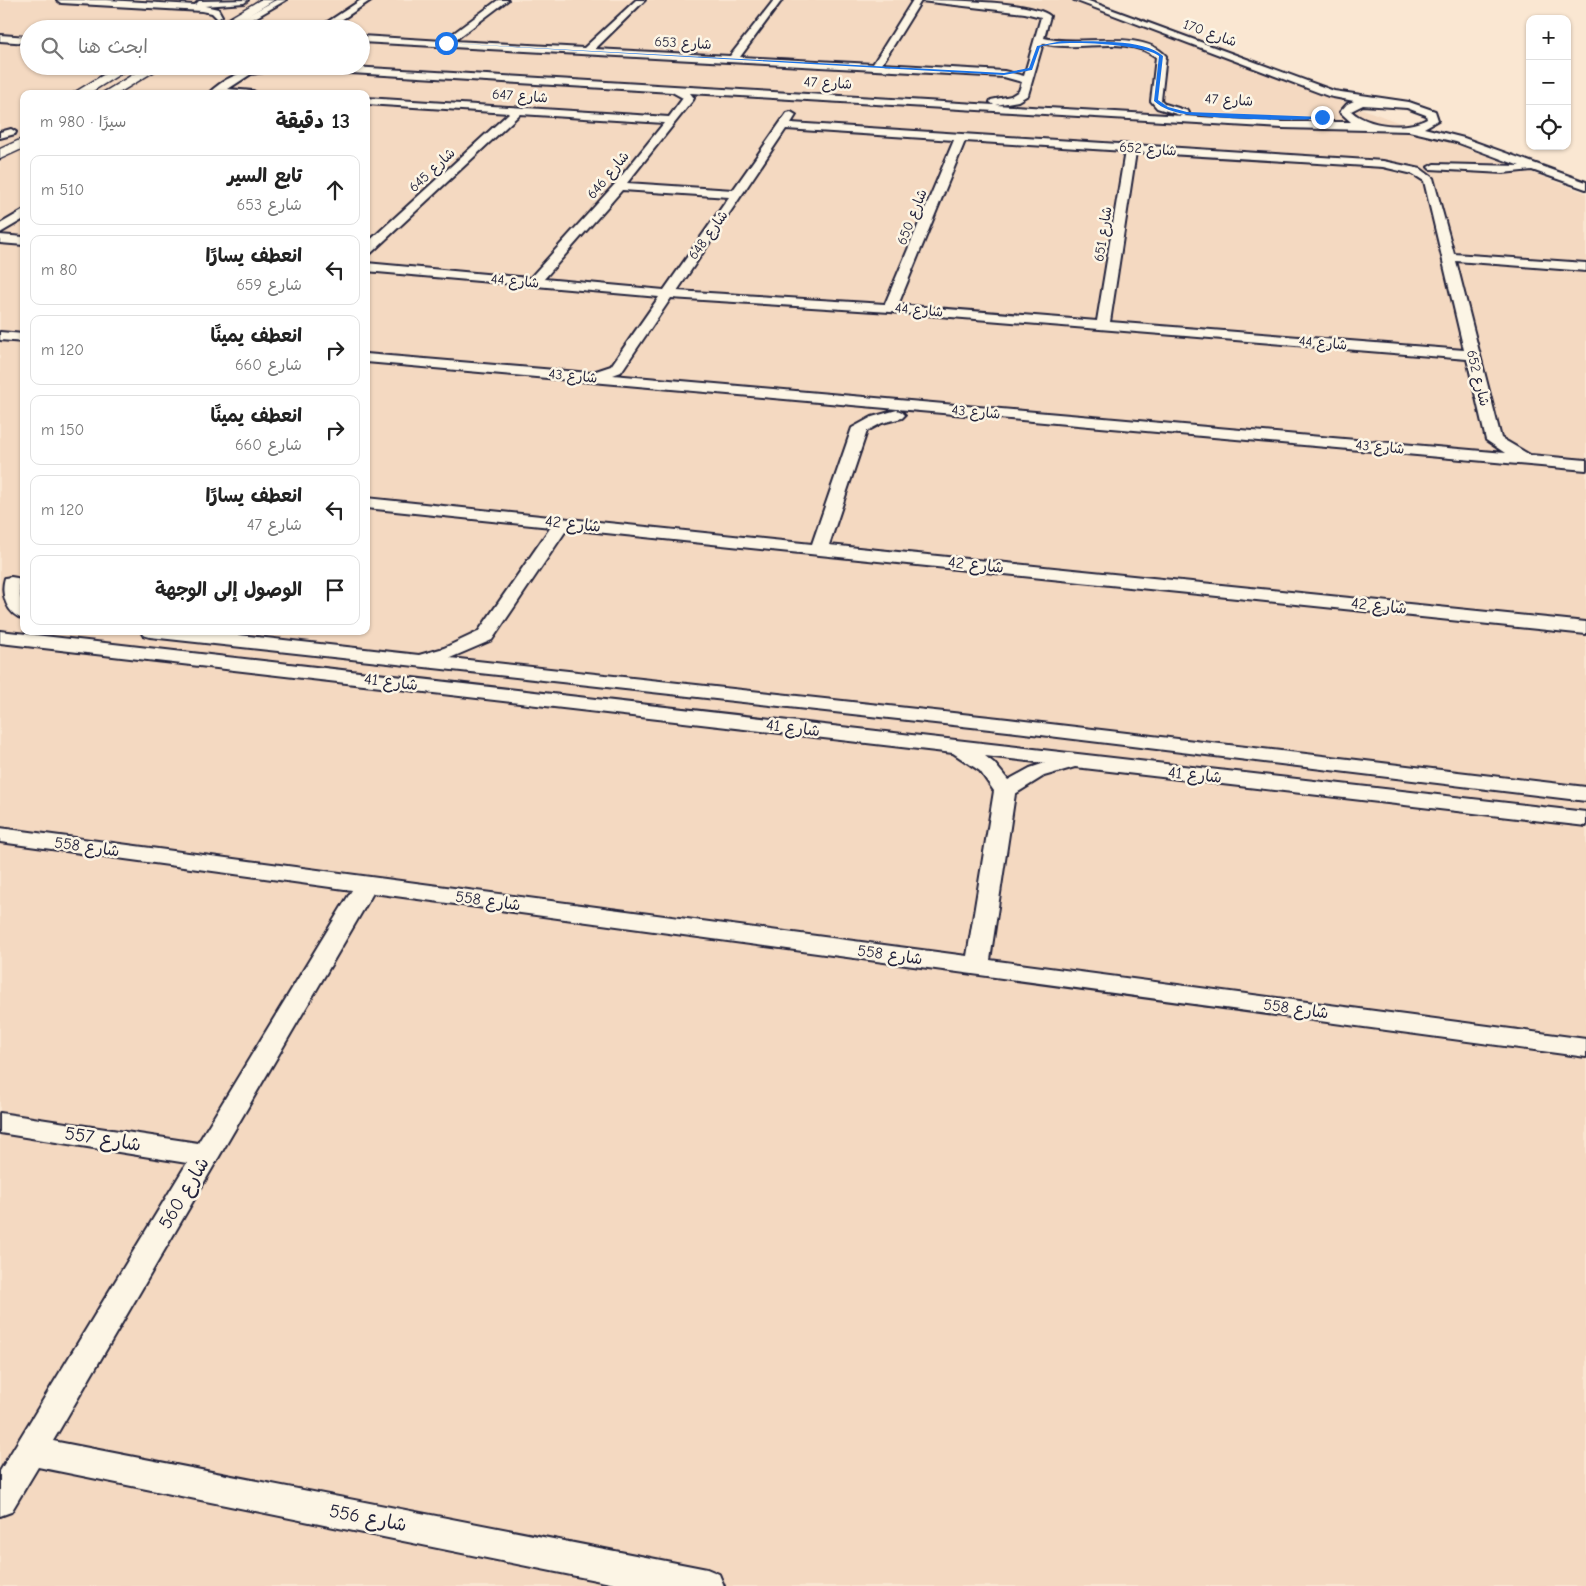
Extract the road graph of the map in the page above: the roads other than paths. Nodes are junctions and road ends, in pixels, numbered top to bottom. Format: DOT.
graph roads {
  1 [pos="61,0"];
  2 [pos="129,0"];
  3 [pos="245,0"];
  4 [pos="272,0"];
  5 [pos="282,0"];
  6 [pos="367,0"];
  7 [pos="504,0"];
  8 [pos="641,0"];
  9 [pos="778,0"];
  10 [pos="917,0"];
  11 [pos="925,0"];
  12 [pos="1078,0"];
  13 [pos="263,3"];
  14 [pos="218,16"];
  15 [pos="211,20"];
  16 [pos="233,20"];
  17 [pos="247,20"];
  18 [pos="335,20"];
  19 [pos="0,38"];
  20 [pos="20,39"];
  21 [pos="370,39"];
  22 [pos="0,43"];
  23 [pos="446,43"];
  24 [pos="1038,43"];
  25 [pos="20,44"];
  26 [pos="587,51"];
  27 [pos="734,59"];
  28 [pos="370,67"];
  29 [pos="876,67"];
  30 [pos="1031,69"];
  31 [pos="370,71"];
  32 [pos="1004,74"];
  33 [pos="110,75"];
  34 [pos="142,75"];
  35 [pos="243,75"];
  36 [pos="1028,80"];
  37 [pos="673,89"];
  38 [pos="85,90"];
  39 [pos="115,90"];
  40 [pos="220,90"];
  41 [pos="1332,94"];
  42 [pos="780,95"];
  43 [pos="827,98"];
  44 [pos="370,101"];
  45 [pos="993,102"];
  46 [pos="1376,102"];
  47 [pos="798,106"];
  48 [pos="1347,109"];
  49 [pos="518,110"];
  50 [pos="1187,113"];
  51 [pos="672,120"];
  52 [pos="1433,120"];
  53 [pos="1372,125"];
  54 [pos="20,126"];
  55 [pos="784,126"];
  56 [pos="1406,127"];
  57 [pos="4,135"];
  58 [pos="960,138"];
  59 [pos="1460,140"];
  60 [pos="20,144"];
  61 [pos="1131,148"];
  62 [pos="0,155"];
  63 [pos="1434,167"];
  64 [pos="1535,168"];
  65 [pos="619,186"];
  66 [pos="1586,186"];
  67 [pos="738,194"];
  68 [pos="20,216"];
  69 [pos="0,229"];
  70 [pos="0,239"];
  71 [pos="20,241"];
  72 [pos="370,247"];
  73 [pos="1447,257"];
  74 [pos="370,267"];
  75 [pos="1586,267"];
  76 [pos="532,283"];
  77 [pos="666,294"];
  78 [pos="890,308"];
  79 [pos="1103,325"];
  80 [pos="0,327"];
  81 [pos="20,329"];
  82 [pos="0,336"];
  83 [pos="20,338"];
  84 [pos="1472,355"];
  85 [pos="370,358"];
  86 [pos="618,365"];
  87 [pos="370,369"];
  88 [pos="591,378"];
  89 [pos="645,383"];
  90 [pos="897,415"];
  91 [pos="847,417"];
  92 [pos="1494,440"];
  93 [pos="1467,455"];
  94 [pos="1534,461"];
  95 [pos="1586,465"];
  96 [pos="1586,474"];
  97 [pos="370,503"];
  98 [pos="562,523"];
  99 [pos="819,549"];
  100 [pos="12,580"];
  101 [pos="20,611"];
  102 [pos="0,614"];
  103 [pos="20,615"];
  104 [pos="1586,628"];
  105 [pos="185,635"];
  106 [pos="485,636"];
  107 [pos="0,637"];
  108 [pos="410,661"];
  109 [pos="512,673"];
  110 [pos="959,748"];
  111 [pos="1077,761"];
  112 [pos="1005,791"];
  113 [pos="1586,794"];
  114 [pos="1586,819"];
  115 [pos="0,835"];
  116 [pos="366,885"];
  117 [pos="977,966"];
  118 [pos="1586,1048"];
  119 [pos="0,1123"];
  120 [pos="206,1155"];
  121 [pos="30,1451"];
  122 [pos="0,1501"];
  123 [pos="706,1586"];
  1 -- 14 [label="street"];
  2 -- 3 [label="street"];
  3 -- 14 [label="main road"];
  4 -- 13 [label="main road"];
  5 -- 17 [label="street"];
  6 -- 18 [label="street"];
  7 -- 23 [label="street"];
  8 -- 26 [label="street"];
  9 -- 27 [label="street"];
  10 -- 29 [label="street"];
  11 -- 24 [label="street"];
  12 -- 41 [label="street, شارع 170"];
  13 -- 16 [label="main road"];
  14 -- 15 [label="main road"];
  19 -- 20 [label="street"];
  21 -- 23 [label="street, شارع 653"];
  22 -- 25 [label="street"];
  23 -- 26 [label="street, شارع 653"];
  24 -- 30 [label="street"];
  24 -- 50 [label="street"];
  26 -- 27 [label="street, شارع 653"];
  27 -- 29 [label="street, شارع 653"];
  28 -- 45 [label="street, شارع 47"];
  29 -- 32 [label="street, شارع 653"];
  30 -- 32 [label="street, شارع 653"];
  30 -- 36 [label="street"];
  31 -- 37 [label="street, شارع 47"];
  32 -- 36 [label="street, شارع 653"];
  33 -- 38 [label="main road"];
  34 -- 39 [label="main road"];
  35 -- 40 [label="street, شارع 47"];
  36 -- 45 [label="street"];
  37 -- 42 [label="street, شارع 47"];
  37 -- 51 [label="street, شارع 646"];
  41 -- 46 [label="street, شارع 170"];
  41 -- 48 [label="street, شارع 170"];
  42 -- 43 [label="street, شارع 47"];
  42 -- 47 [label="street"];
  43 -- 47 [label="street"];
  43 -- 53 [label="street, شارع 47"];
  44 -- 49 [label="street, شارع 647"];
  45 -- 50 [label="street, شارع 47"];
  46 -- 48 [label="street, شارع 47"];
  46 -- 52 [label="street"];
  47 -- 55 [label="street, شارع 648"];
  48 -- 50 [label="street, شارع 47"];
  48 -- 53 [label="street, شارع 170"];
  49 -- 51 [label="street, شارع 647"];
  49 -- 72 [label="street, شارع 645"];
  51 -- 65 [label="street, شارع 646"];
  52 -- 56 [label="street"];
  52 -- 59 [label="street"];
  53 -- 56 [label="street"];
  54 -- 57 [label="main road"];
  55 -- 58 [label="street, شارع 652"];
  55 -- 67 [label="street, شارع 648"];
  56 -- 59 [label="street"];
  58 -- 61 [label="street, شارع 652"];
  58 -- 78 [label="street, شارع 650"];
  59 -- 64 [label="street"];
  60 -- 62 [label="main road"];
  61 -- 73 [label="street, شارع 652"];
  61 -- 79 [label="street, شارع 651"];
  63 -- 64 [label="street"];
  64 -- 66 [label="street"];
  65 -- 67 [label="street"];
  65 -- 76 [label="street, شارع 646"];
  67 -- 77 [label="street, شارع 648"];
  68 -- 69 [label="street"];
  70 -- 71 [label="street"];
  73 -- 75 [label="street"];
  73 -- 84 [label="street, شارع 652"];
  74 -- 76 [label="street, شارع 44"];
  76 -- 77 [label="street, شارع 44"];
  77 -- 78 [label="street, شارع 44"];
  77 -- 86 [label="street, شارع 648"];
  78 -- 79 [label="street, شارع 44"];
  79 -- 84 [label="street, شارع 44"];
  80 -- 81 [label="street"];
  82 -- 83 [label="street"];
  84 -- 92 [label="street, شارع 652"];
  85 -- 88 [label="street, شارع 43"];
  86 -- 88 [label="street, شارع 648"];
  86 -- 89 [label="street"];
  87 -- 91 [label="street, شارع 43"];
  88 -- 89 [label="street, شارع 43"];
  89 -- 93 [label="street, شارع 43"];
  90 -- 91 [label="street, شارع 43"];
  90 -- 91 [label="street"];
  90 -- 96 [label="street, شارع 43"];
  91 -- 99 [label="street"];
  92 -- 93 [label="street"];
  92 -- 94 [label="street"];
  93 -- 94 [label="street, شارع 43"];
  94 -- 95 [label="street, شارع 43"];
  97 -- 98 [label="street, شارع 42"];
  98 -- 99 [label="street, شارع 42"];
  98 -- 106 [label="street"];
  99 -- 104 [label="street, شارع 42"];
  100 -- 101 [label="street"];
  102 -- 103 [label="street"];
  105 -- 108 [label="street, شارع 41"];
  106 -- 108 [label="street"];
  106 -- 109 [label="street"];
  107 -- 110 [label="street, شارع 41"];
  108 -- 109 [label="street, شارع 41"];
  109 -- 113 [label="street, شارع 41"];
  110 -- 111 [label="street, شارع 41"];
  110 -- 112 [label="street"];
  111 -- 112 [label="street"];
  111 -- 114 [label="street, شارع 41"];
  112 -- 117 [label="street"];
  115 -- 116 [label="street, شارع 558"];
  116 -- 117 [label="street, شارع 558"];
  116 -- 120 [label="street, شارع 560"];
  117 -- 118 [label="street, شارع 558"];
  119 -- 120 [label="street, شارع 557"];
  120 -- 121 [label="street, شارع 560"];
  121 -- 122 [label="street, شارع 560"];
  121 -- 123 [label="street, شارع 556"];
}
